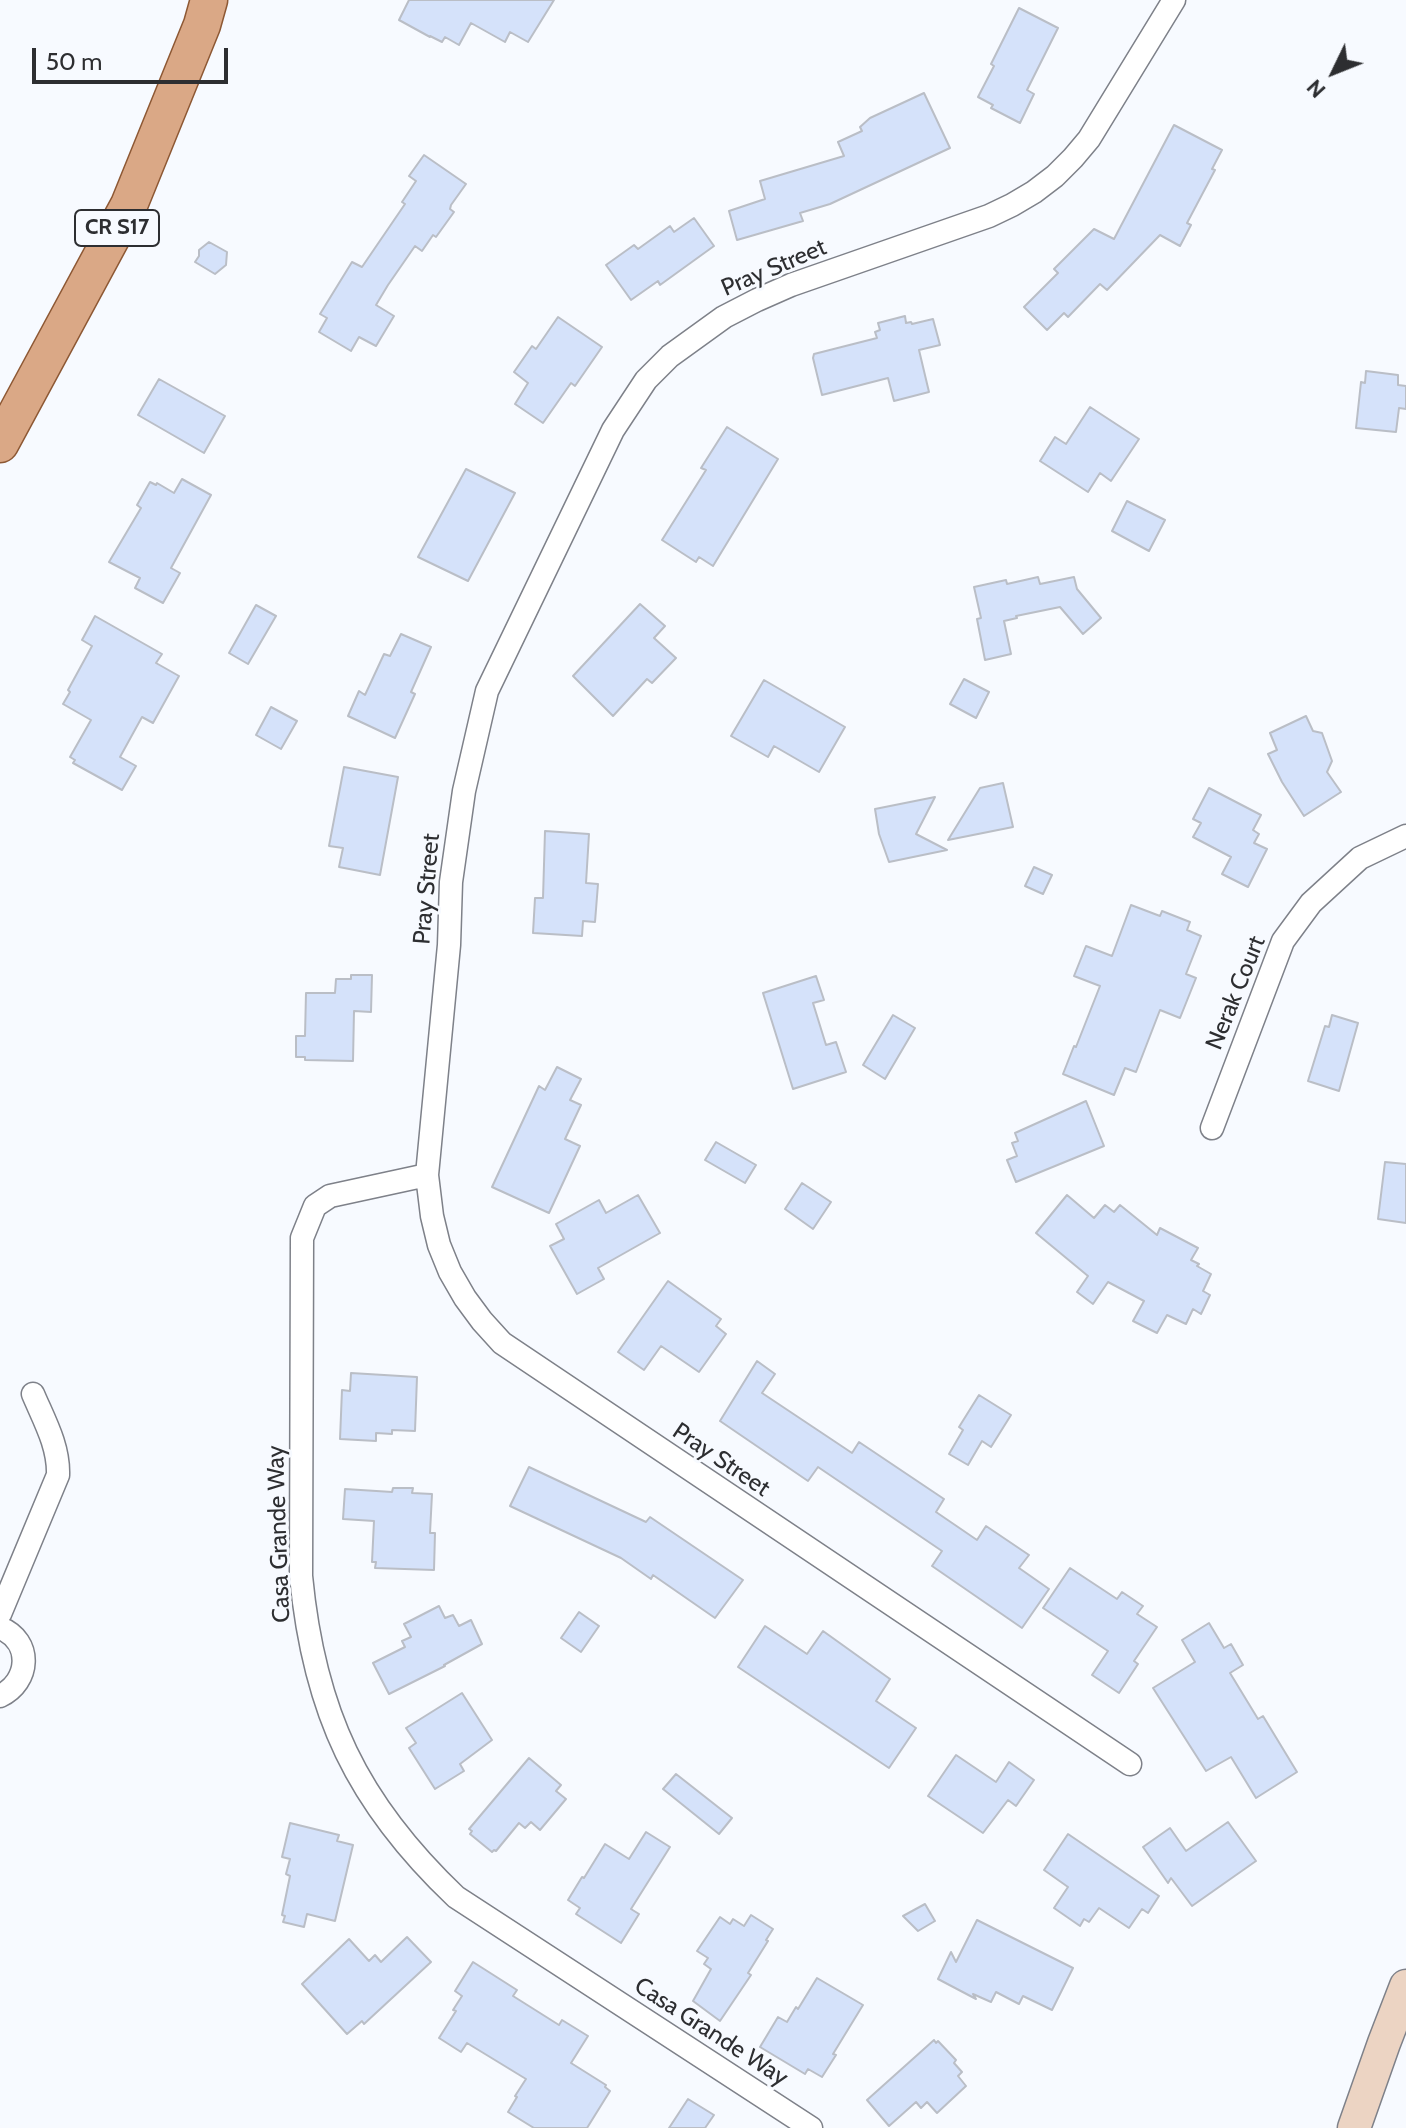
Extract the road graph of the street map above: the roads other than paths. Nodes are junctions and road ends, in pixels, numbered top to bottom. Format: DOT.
graph roads {
  1 [pos="209,0"];
  2 [pos="1174,0"];
  3 [pos="0,444"];
  4 [pos="1406,836"];
  5 [pos="1212,1128"];
  6 [pos="427,1175"];
  7 [pos="33,1394"];
  8 [pos="0,1614"];
  9 [pos="0,1628"];
  10 [pos="0,1696"];
  11 [pos="1130,1764"];
  12 [pos="1406,1986"];
  13 [pos="811,2128"];
  14 [pos="1354,2128"];
  1 -- 3 [label="main road, CR S17"];
  2 -- 6 [label="street, Pray Street"];
  4 -- 5 [label="street, Nerak Court"];
  6 -- 11 [label="street, Pray Street"];
  6 -- 13 [label="street, Casa Grande Way"];
  7 -- 8 [label="street"];
  9 -- 10 [label="street"];
  12 -- 14 [label="street"];
}
